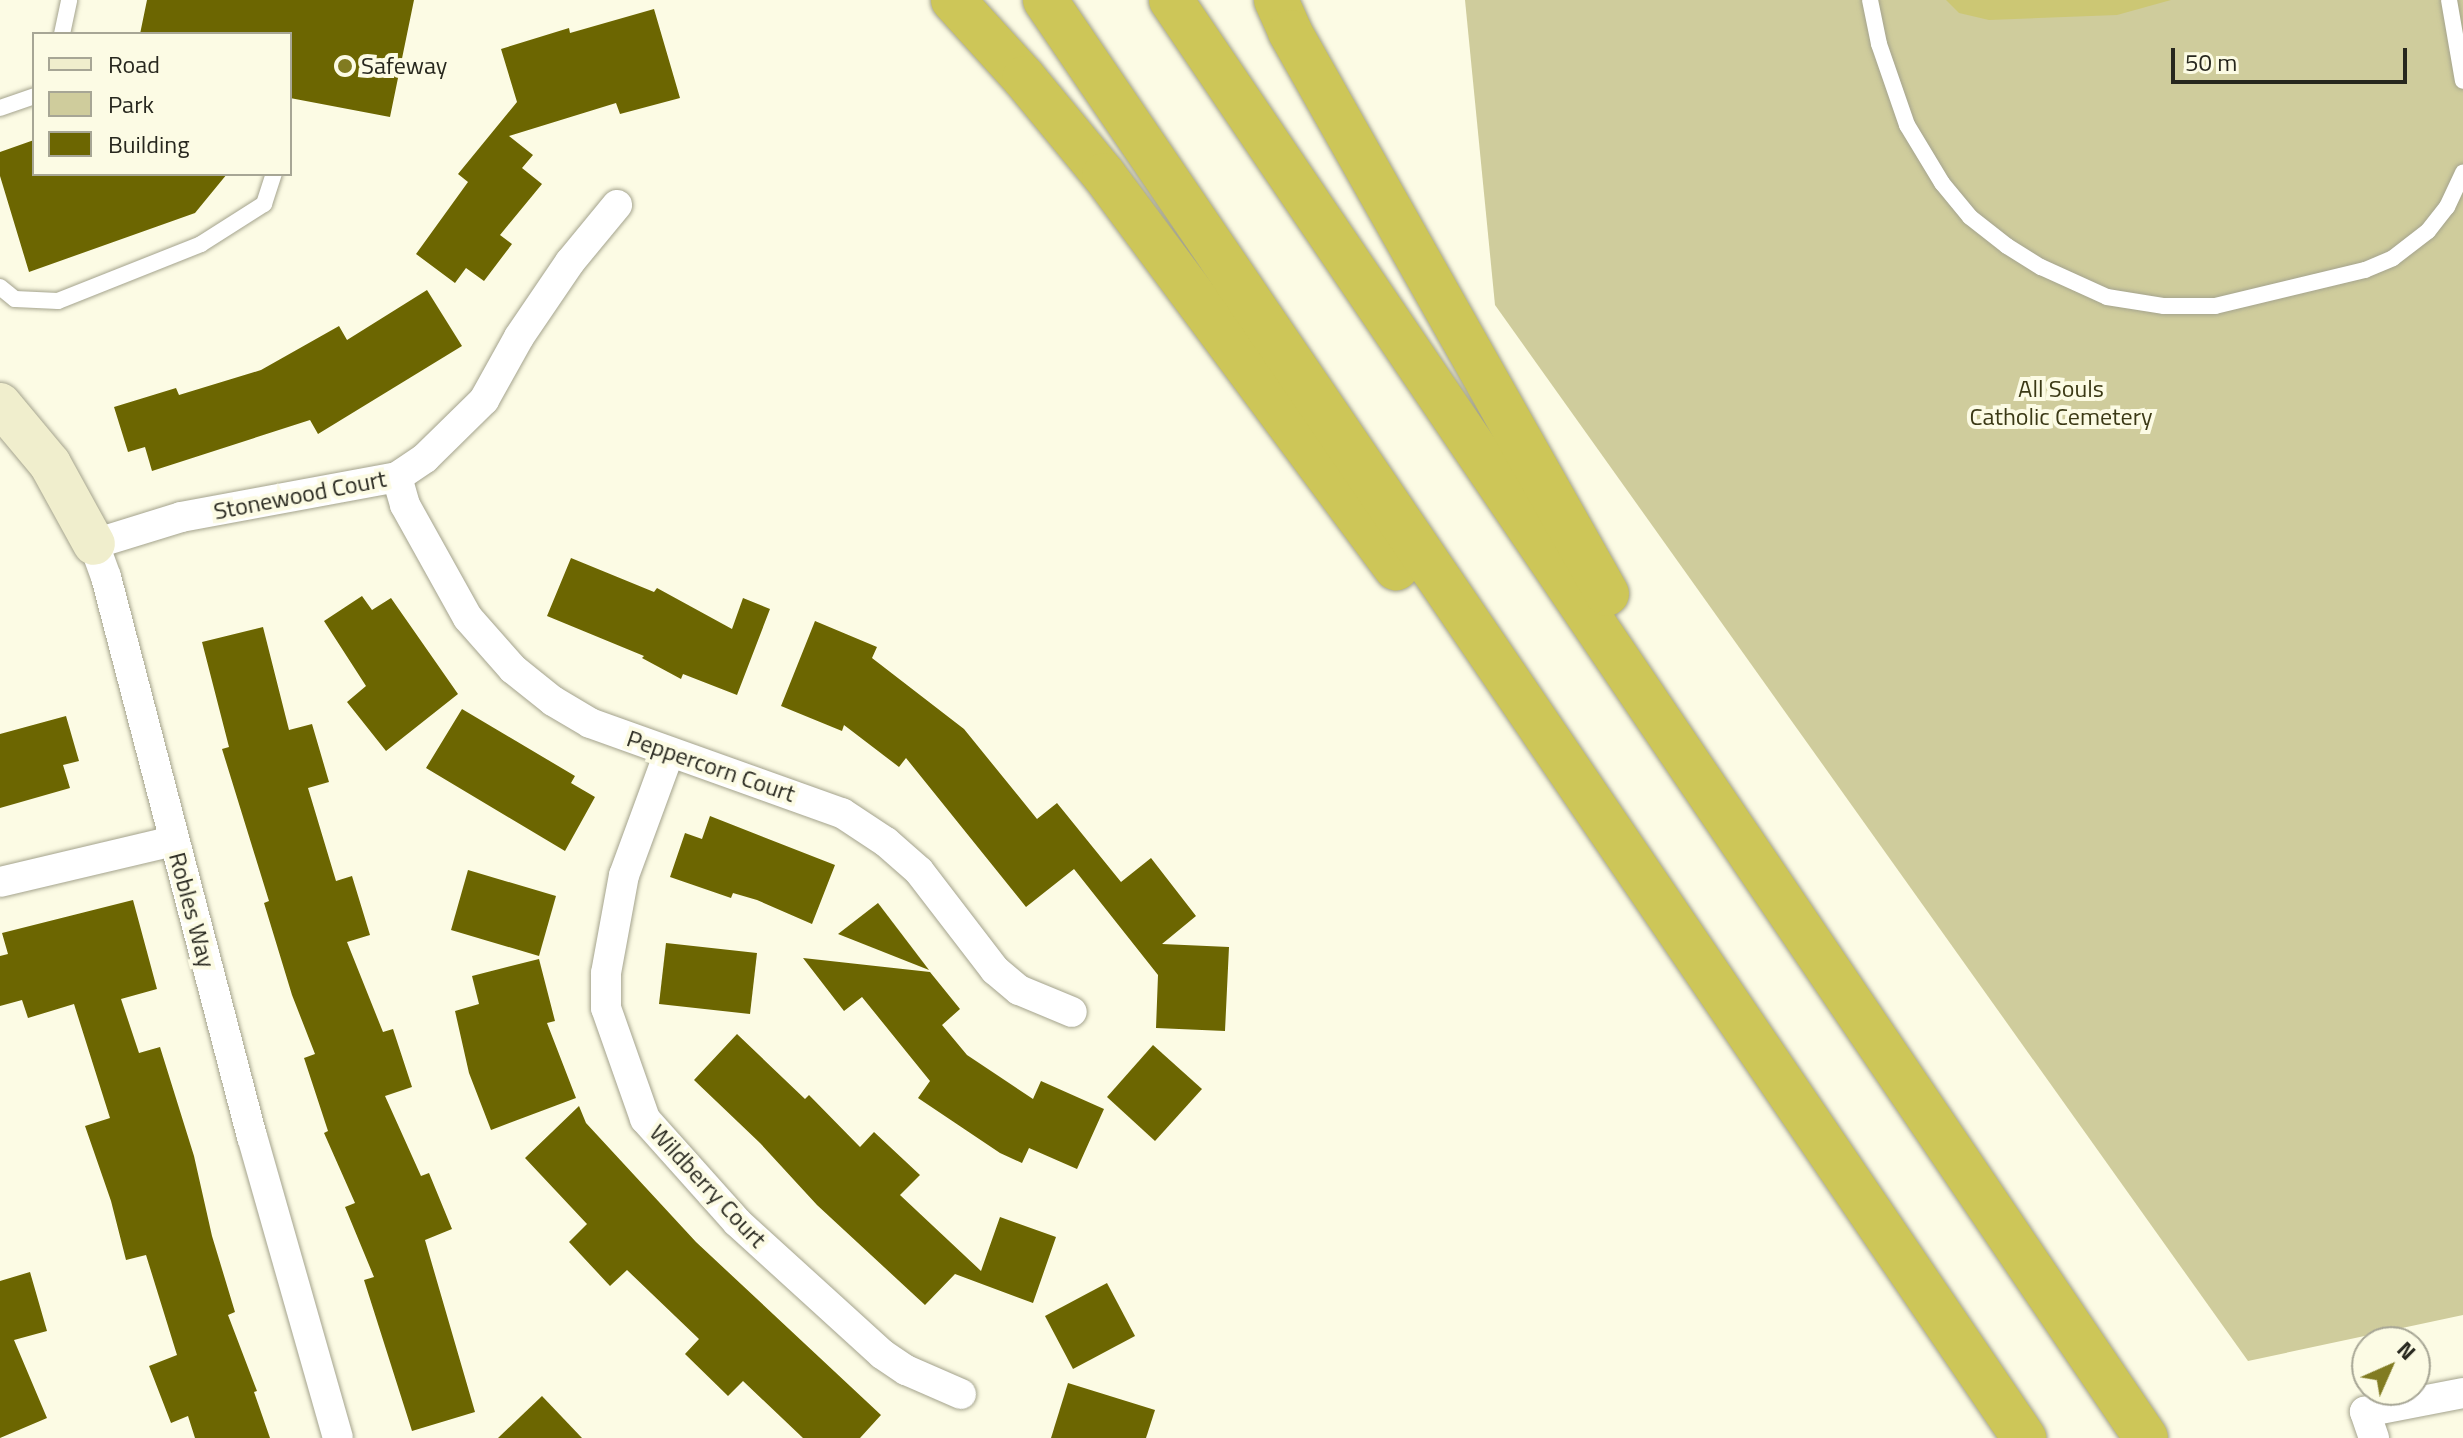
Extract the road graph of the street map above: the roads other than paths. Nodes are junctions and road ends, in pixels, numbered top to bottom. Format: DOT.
graph roads {
  1 [pos="69,0"];
  2 [pos="953,0"];
  3 [pos="1045,0"];
  4 [pos="1171,0"];
  5 [pos="1276,0"];
  6 [pos="1870,0"];
  7 [pos="2449,0"];
  8 [pos="62,32"];
  9 [pos="2463,81"];
  10 [pos="32,97"];
  11 [pos="0,108"];
  12 [pos="2463,173"];
  13 [pos="273,176"];
  14 [pos="617,205"];
  15 [pos="0,287"];
  16 [pos="0,404"];
  17 [pos="397,477"];
  18 [pos="94,544"];
  19 [pos="1637,687"];
  20 [pos="669,753"];
  21 [pos="1585,793"];
  22 [pos="174,841"];
  23 [pos="0,882"];
  24 [pos="1072,1012"];
  25 [pos="2463,1393"];
  26 [pos="961,1394"];
  27 [pos="338,1438"];
  28 [pos="2024,1438"];
  29 [pos="2146,1438"];
  30 [pos="2374,1438"];
  1 -- 8 [label="lane"];
  2 -- 21 [label="highway"];
  3 -- 21 [label="highway"];
  4 -- 19 [label="highway"];
  5 -- 19 [label="highway"];
  6 -- 12 [label="lane"];
  7 -- 9 [label="lane"];
  10 -- 11 [label="lane"];
  13 -- 15 [label="lane"];
  14 -- 17 [label="street, Stonewood Court"];
  16 -- 18 [label="street, Robles Way"];
  17 -- 18 [label="street, Stonewood Court"];
  17 -- 20 [label="street, Peppercorn Court"];
  18 -- 22 [label="street, Robles Way"];
  19 -- 29 [label="highway"];
  20 -- 24 [label="street, Peppercorn Court"];
  20 -- 26 [label="street, Wildberry Court"];
  21 -- 28 [label="highway"];
  22 -- 23 [label="street"];
  22 -- 27 [label="street, Robles Way"];
  25 -- 30 [label="street"];
}
